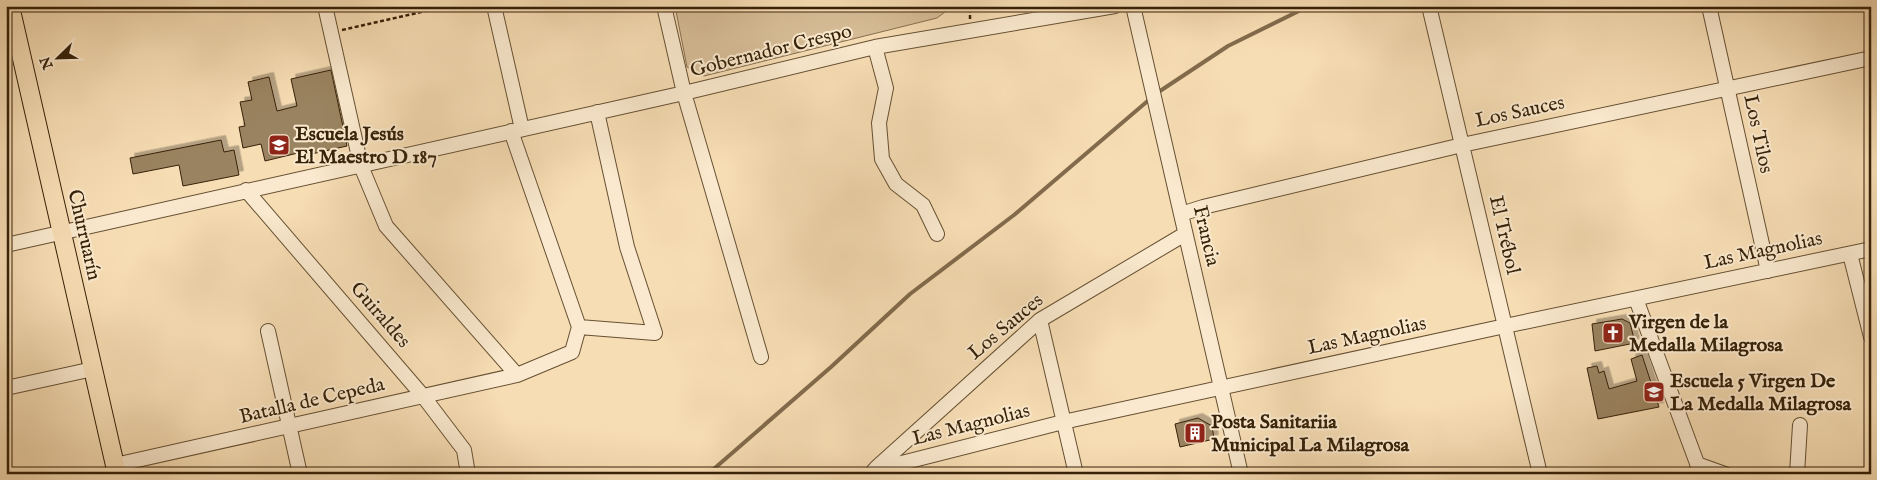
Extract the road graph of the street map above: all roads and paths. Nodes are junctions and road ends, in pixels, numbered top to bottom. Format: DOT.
graph roads {
  1 [pos="10,6"];
  2 [pos="326,6"];
  3 [pos="448,6"];
  4 [pos="494,6"];
  5 [pos="664,6"];
  6 [pos="1115,6"];
  7 [pos="1133,6"];
  8 [pos="1429,6"];
  9 [pos="1709,6"];
  10 [pos="10,25"];
  11 [pos="331,33"];
  12 [pos="875,47"];
  13 [pos="1871,58"];
  14 [pos="1727,88"];
  15 [pos="684,93"];
  16 [pos="597,112"];
  17 [pos="516,130"];
  18 [pos="1462,145"];
  19 [pos="361,166"];
  20 [pos="246,190"];
  21 [pos="1181,214"];
  22 [pos="62,232"];
  23 [pos="937,234"];
  24 [pos="1185,234"];
  25 [pos="6,245"];
  26 [pos="1871,249"];
  27 [pos="1850,254"];
  28 [pos="1768,271"];
  29 [pos="1636,299"];
  30 [pos="1040,320"];
  31 [pos="1506,326"];
  32 [pos="579,327"];
  33 [pos="268,330"];
  34 [pos="1871,337"];
  35 [pos="761,357"];
  36 [pos="93,368"];
  37 [pos="517,375"];
  38 [pos="6,388"];
  39 [pos="1220,388"];
  40 [pos="423,396"];
  41 [pos="1063,422"];
  42 [pos="1800,424"];
  43 [pos="290,426"];
  44 [pos="1699,469"];
  45 [pos="116,470"];
  46 [pos="873,472"];
  47 [pos="300,474"];
  48 [pos="468,474"];
  49 [pos="1076,474"];
  50 [pos="1241,474"];
  51 [pos="1540,474"];
  52 [pos="1725,474"];
  53 [pos="1797,474"];
  1 -- 10 [label="main road, Churruarín"];
  2 -- 11 [label="street"];
  3 -- 11 [label="path"];
  4 -- 17 [label="street"];
  5 -- 15 [label="street"];
  6 -- 12 [label="street, Gobernador Crespo"];
  7 -- 21 [label="street, Francia"];
  8 -- 18 [label="street, El Trébol"];
  9 -- 14 [label="street, Los Tilos"];
  10 -- 22 [label="main road, Churruarín"];
  11 -- 19 [label="street"];
  12 -- 15 [label="street, Gobernador Crespo"];
  12 -- 23 [label="street"];
  13 -- 14 [label="street, Los Sauces"];
  14 -- 18 [label="street, Los Sauces"];
  14 -- 28 [label="street, Los Tilos"];
  15 -- 16 [label="street, Gobernador Crespo"];
  15 -- 35 [label="street"];
  16 -- 17 [label="street, Gobernador Crespo"];
  16 -- 32 [label="street"];
  17 -- 19 [label="street, Gobernador Crespo"];
  17 -- 32 [label="street"];
  18 -- 21 [label="street, Los Sauces"];
  18 -- 31 [label="street, El Trébol"];
  19 -- 20 [label="street, Gobernador Crespo"];
  19 -- 37 [label="street"];
  20 -- 22 [label="street, Gobernador Crespo"];
  20 -- 40 [label="street, Guiraldes"];
  21 -- 24 [label="street, Francia"];
  22 -- 25 [label="street, Gobernador Crespo"];
  22 -- 36 [label="main road, Churruarín"];
  24 -- 30 [label="street, Los Sauces"];
  24 -- 39 [label="street, Francia"];
  26 -- 27 [label="street, Las Magnolias"];
  27 -- 28 [label="street, Las Magnolias"];
  27 -- 34 [label="street"];
  28 -- 29 [label="street, Las Magnolias"];
  29 -- 31 [label="street, Las Magnolias"];
  29 -- 44 [label="street"];
  30 -- 41 [label="street"];
  30 -- 46 [label="street, Los Sauces"];
  31 -- 39 [label="street, Las Magnolias"];
  31 -- 51 [label="street, El Trébol"];
  32 -- 37 [label="street, Batalla de Cepeda"];
  33 -- 43 [label="street"];
  36 -- 38 [label="street"];
  36 -- 45 [label="main road, Churruarín"];
  37 -- 40 [label="street, Batalla de Cepeda"];
  39 -- 41 [label="street, Las Magnolias"];
  39 -- 50 [label="street, Francia"];
  40 -- 43 [label="street, Batalla de Cepeda"];
  40 -- 48 [label="street, Guiraldes"];
  41 -- 46 [label="street, Las Magnolias"];
  41 -- 49 [label="street"];
  42 -- 53 [label="street"];
  43 -- 45 [label="street, Batalla de Cepeda"];
  43 -- 47 [label="street"];
  44 -- 52 [label="street"];
}
